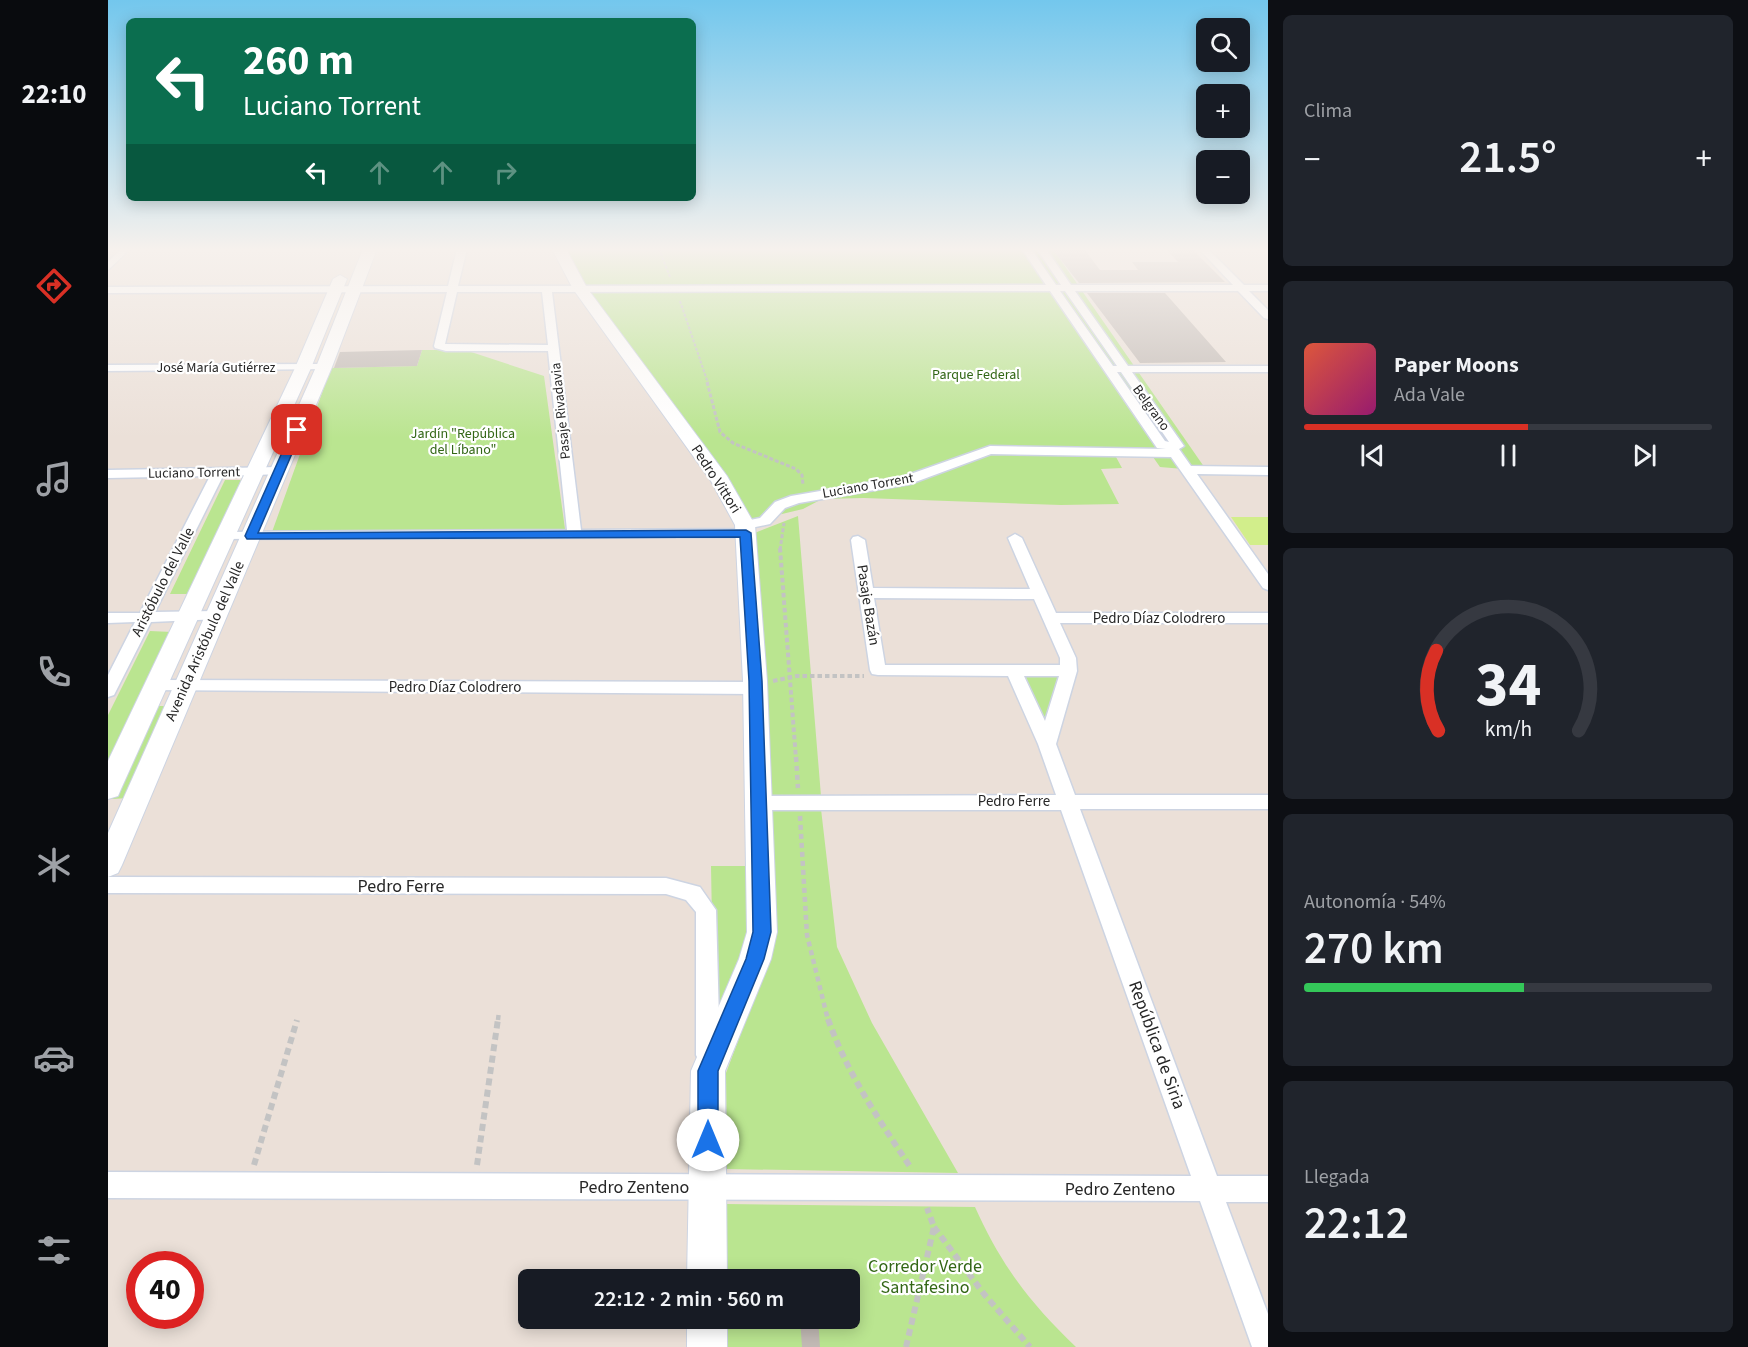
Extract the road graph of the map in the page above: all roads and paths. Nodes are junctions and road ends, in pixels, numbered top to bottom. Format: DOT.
graph roads {
  1 [pos="335,312"];
  2 [pos="447,312"];
  3 [pos="550,312"];
  4 [pos="597,312"];
  5 [pos="1069,312"];
  6 [pos="1084,312"];
  7 [pos="555,348"];
  8 [pos="108,368"];
  9 [pos="313,368"];
  10 [pos="1109,369"];
  11 [pos="1123,369"];
  12 [pos="1268,369"];
  13 [pos="1174,450"];
  14 [pos="1188,470"];
  15 [pos="279,471"];
  16 [pos="1268,471"];
  17 [pos="254,472"];
  18 [pos="218,473"];
  19 [pos="108,474"];
  20 [pos="745,529"];
  21 [pos="574,534"];
  22 [pos="225,536"];
  23 [pos="251,536"];
  24 [pos="1015,538"];
  25 [pos="858,540"];
  26 [pos="1268,585"];
  27 [pos="867,593"];
  28 [pos="1040,594"];
  29 [pos="215,616"];
  30 [pos="108,618"];
  31 [pos="145,618"];
  32 [pos="188,618"];
  33 [pos="1050,618"];
  34 [pos="1268,618"];
  35 [pos="1013,670"];
  36 [pos="1070,672"];
  37 [pos="876,673"];
  38 [pos="185,685"];
  39 [pos="755,685"];
  40 [pos="155,686"];
  41 [pos="108,691"];
  42 [pos="1047,744"];
  43 [pos="108,789"];
  44 [pos="1067,801"];
  45 [pos="1268,802"];
  46 [pos="760,803"];
  47 [pos="114,838"];
  48 [pos="108,865"];
  49 [pos="108,885"];
  50 [pos="499,1011"];
  51 [pos="297,1020"];
  52 [pos="708,1071"];
  53 [pos="108,1185"];
  54 [pos="248,1186"];
  55 [pos="474,1187"];
  56 [pos="707,1187"];
  57 [pos="1210,1189"];
  58 [pos="1268,1190"];
  59 [pos="934,1227"];
  60 [pos="707,1269"];
  61 [pos="707,1329"];
  62 [pos="707,1347"];
  63 [pos="1030,1347"];
  64 [pos="1266,1347"];
  1 -- 9 [label="main road, Avenida Aristóbulo del Valle"];
  2 -- 7 [label="street"];
  3 -- 7 [label="street, Pasaje Rivadavia"];
  4 -- 20 [label="main road, Pedro Vittori"];
  5 -- 10 [label="street, Belgrano"];
  6 -- 11 [label="street, Belgrano"];
  7 -- 21 [label="street, Pasaje Rivadavia"];
  8 -- 9 [label="street, José María Gutiérrez"];
  9 -- 15 [label="main road, Avenida Aristóbulo del Valle"];
  9 -- 17 [label="main road, Avenida Aristóbulo del Valle"];
  10 -- 11 [label="street"];
  10 -- 13 [label="street, Belgrano"];
  11 -- 12 [label="street"];
  11 -- 13 [label="street, Belgrano"];
  13 -- 14 [label="street"];
  13 -- 20 [label="street, Luciano Torrent"];
  14 -- 16 [label="street"];
  14 -- 26 [label="street"];
  15 -- 17 [label="street, Luciano Torrent"];
  15 -- 23 [label="main road, Avenida Aristóbulo del Valle"];
  17 -- 18 [label="street, Luciano Torrent"];
  17 -- 22 [label="main road, Avenida Aristóbulo del Valle"];
  18 -- 19 [label="street, Luciano Torrent"];
  18 -- 31 [label="street, Aristóbulo del Valle"];
  20 -- 21 [label="street, Luciano Torrent"];
  20 -- 39 [label="main road, Pedro Vittori"];
  21 -- 23 [label="street, Luciano Torrent"];
  22 -- 23 [label="street, Luciano Torrent"];
  22 -- 32 [label="main road, Avenida Aristóbulo del Valle"];
  23 -- 29 [label="main road, Avenida Aristóbulo del Valle"];
  24 -- 28 [label="street"];
  25 -- 27 [label="street, Pasaje Bazán"];
  27 -- 28 [label="street"];
  27 -- 37 [label="street, Pasaje Bazán"];
  28 -- 33 [label="street"];
  29 -- 32 [label="street"];
  29 -- 38 [label="main road, Avenida Aristóbulo del Valle"];
  30 -- 31 [label="street"];
  31 -- 32 [label="street"];
  31 -- 41 [label="street, Aristóbulo del Valle"];
  32 -- 40 [label="main road, Avenida Aristóbulo del Valle"];
  33 -- 34 [label="street, Pedro Díaz Colodrero"];
  33 -- 36 [label="street"];
  35 -- 36 [label="street"];
  35 -- 37 [label="street"];
  35 -- 42 [label="street, República de Siria"];
  36 -- 42 [label="street"];
  37 -- 39 [label="path"];
  38 -- 39 [label="street, Pedro Díaz Colodrero"];
  38 -- 40 [label="street, Pedro Díaz Colodrero"];
  38 -- 47 [label="main road, Avenida Aristóbulo del Valle"];
  39 -- 46 [label="main road, Pedro Vittori"];
  40 -- 43 [label="main road, Avenida Aristóbulo del Valle"];
  42 -- 44 [label="street, República de Siria"];
  44 -- 45 [label="street, Pedro Ferre"];
  44 -- 46 [label="street, Pedro Ferre"];
  44 -- 57 [label="street, República de Siria"];
  46 -- 52 [label="main road, Pedro Vittori"];
  47 -- 48 [label="main road, Avenida Aristóbulo del Valle"];
  49 -- 52 [label="street, Pedro Ferre"];
  50 -- 55 [label="path"];
  51 -- 54 [label="path"];
  52 -- 56 [label="main road, Pedro Vittori"];
  53 -- 54 [label="street, Pedro Zenteno"];
  54 -- 55 [label="street, Pedro Zenteno"];
  55 -- 56 [label="street, Pedro Zenteno"];
  56 -- 57 [label="street, Pedro Zenteno"];
  56 -- 60 [label="main road, Pedro Vittori"];
  57 -- 58 [label="street, Pedro Zenteno"];
  57 -- 64 [label="street, República de Siria"];
  59 -- 63 [label="path"];
  61 -- 62 [label="main road"];
}
